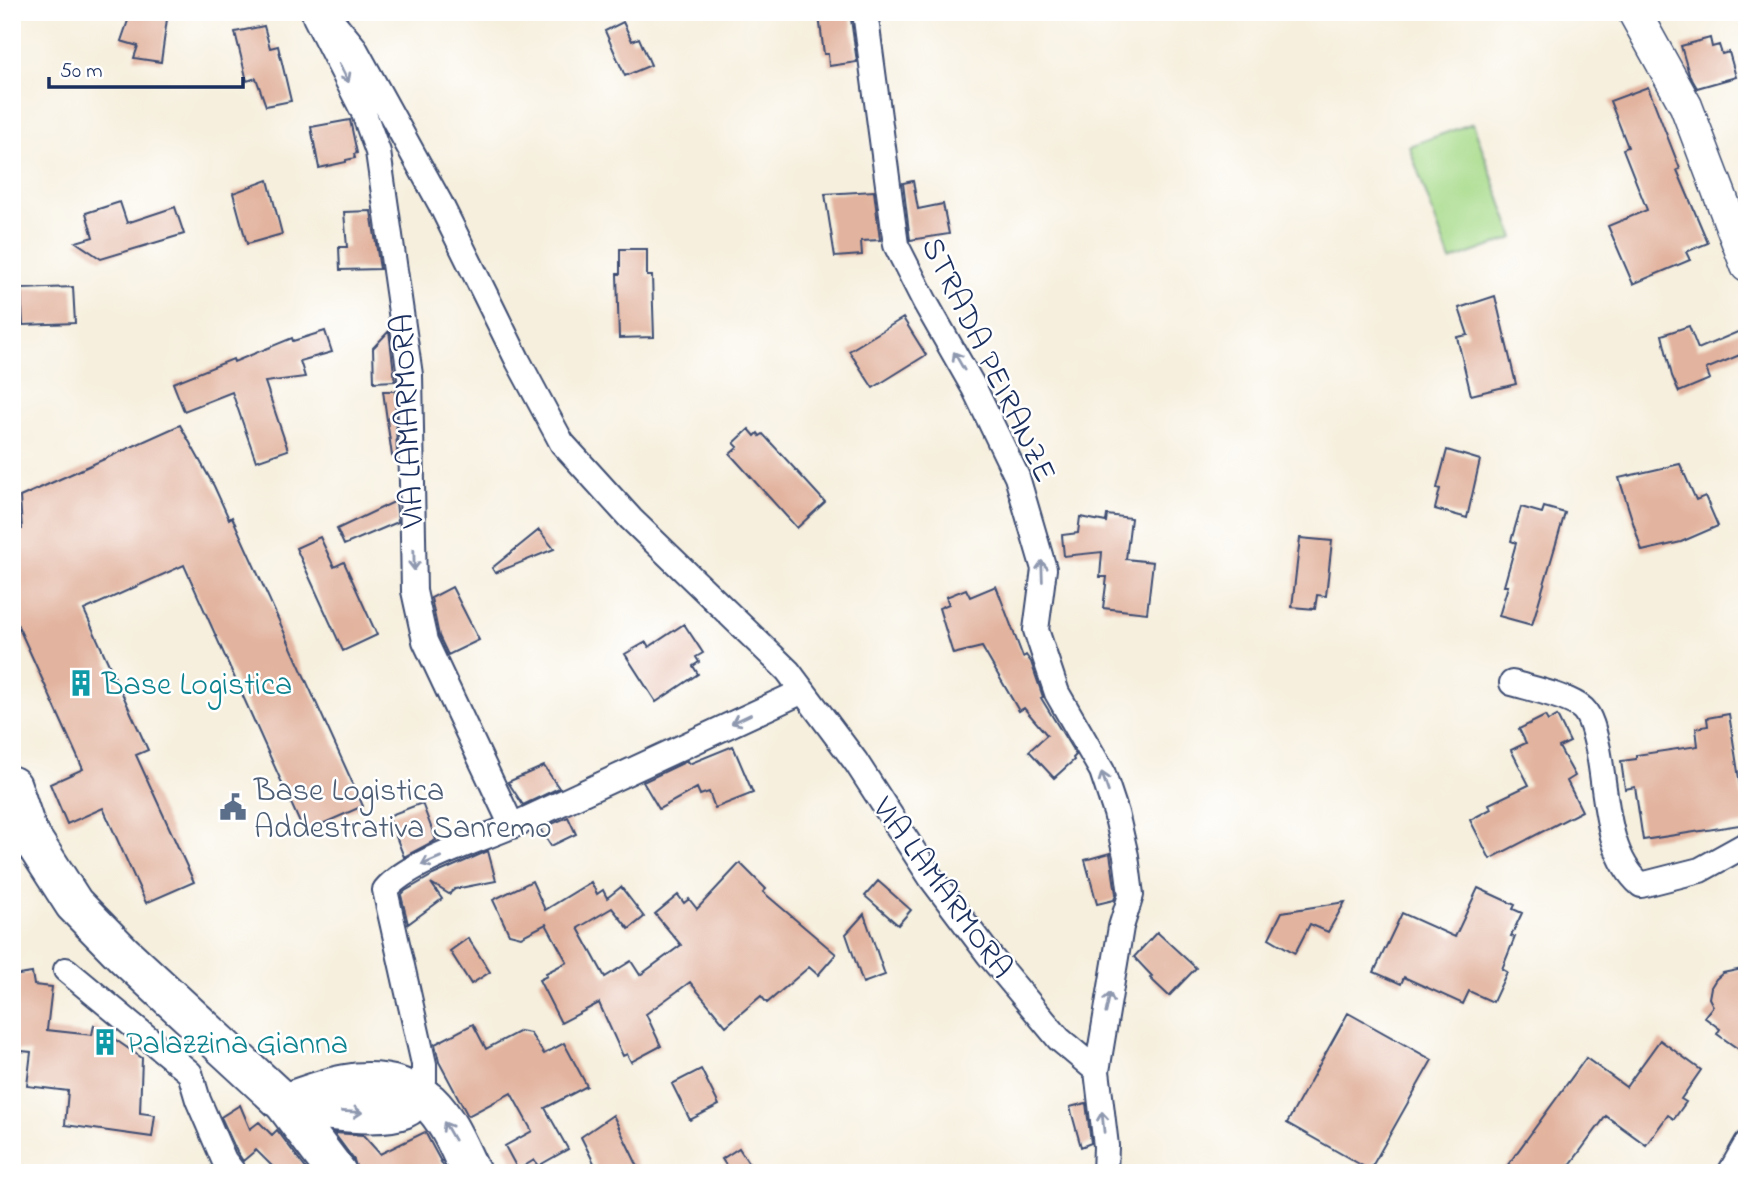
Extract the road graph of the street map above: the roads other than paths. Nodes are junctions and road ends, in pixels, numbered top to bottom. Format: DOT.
graph roads {
  1 [pos="313,12"];
  2 [pos="325,12"];
  3 [pos="865,12"];
  4 [pos="1634,12"];
  5 [pos="1747,266"];
  6 [pos="1512,683"];
  7 [pos="803,691"];
  8 [pos="12,786"];
  9 [pos="512,826"];
  10 [pos="1747,844"];
  11 [pos="66,970"];
  12 [pos="1097,1071"];
  13 [pos="419,1095"];
  14 [pos="284,1104"];
  15 [pos="1747,1143"];
  16 [pos="234,1173"];
  17 [pos="338,1173"];
  18 [pos="471,1173"];
  19 [pos="1105,1173"];
  20 [pos="1730,1173"];
  1 -- 9 [label="street, VIA LAMARMORA, one-way"];
  2 -- 7 [label="street, VIA LAMARMORA"];
  12 -- 3 [label="street, STRADA PEIRANZE, one-way"];
  4 -- 5 [label="street"];
  6 -- 10 [label="street"];
  7 -- 9 [label="street, one-way"];
  7 -- 12 [label="street, VIA LAMARMORA"];
  8 -- 14 [label="main road"];
  9 -- 13 [label="street, one-way"];
  11 -- 16 [label="street"];
  19 -- 12 [label="street, STRADA PEIRANZE, one-way"];
  13 -- 14 [label="main road"];
  18 -- 13 [label="main road, one-way"];
  14 -- 17 [label="main road"];
  15 -- 20 [label="street"];
}
